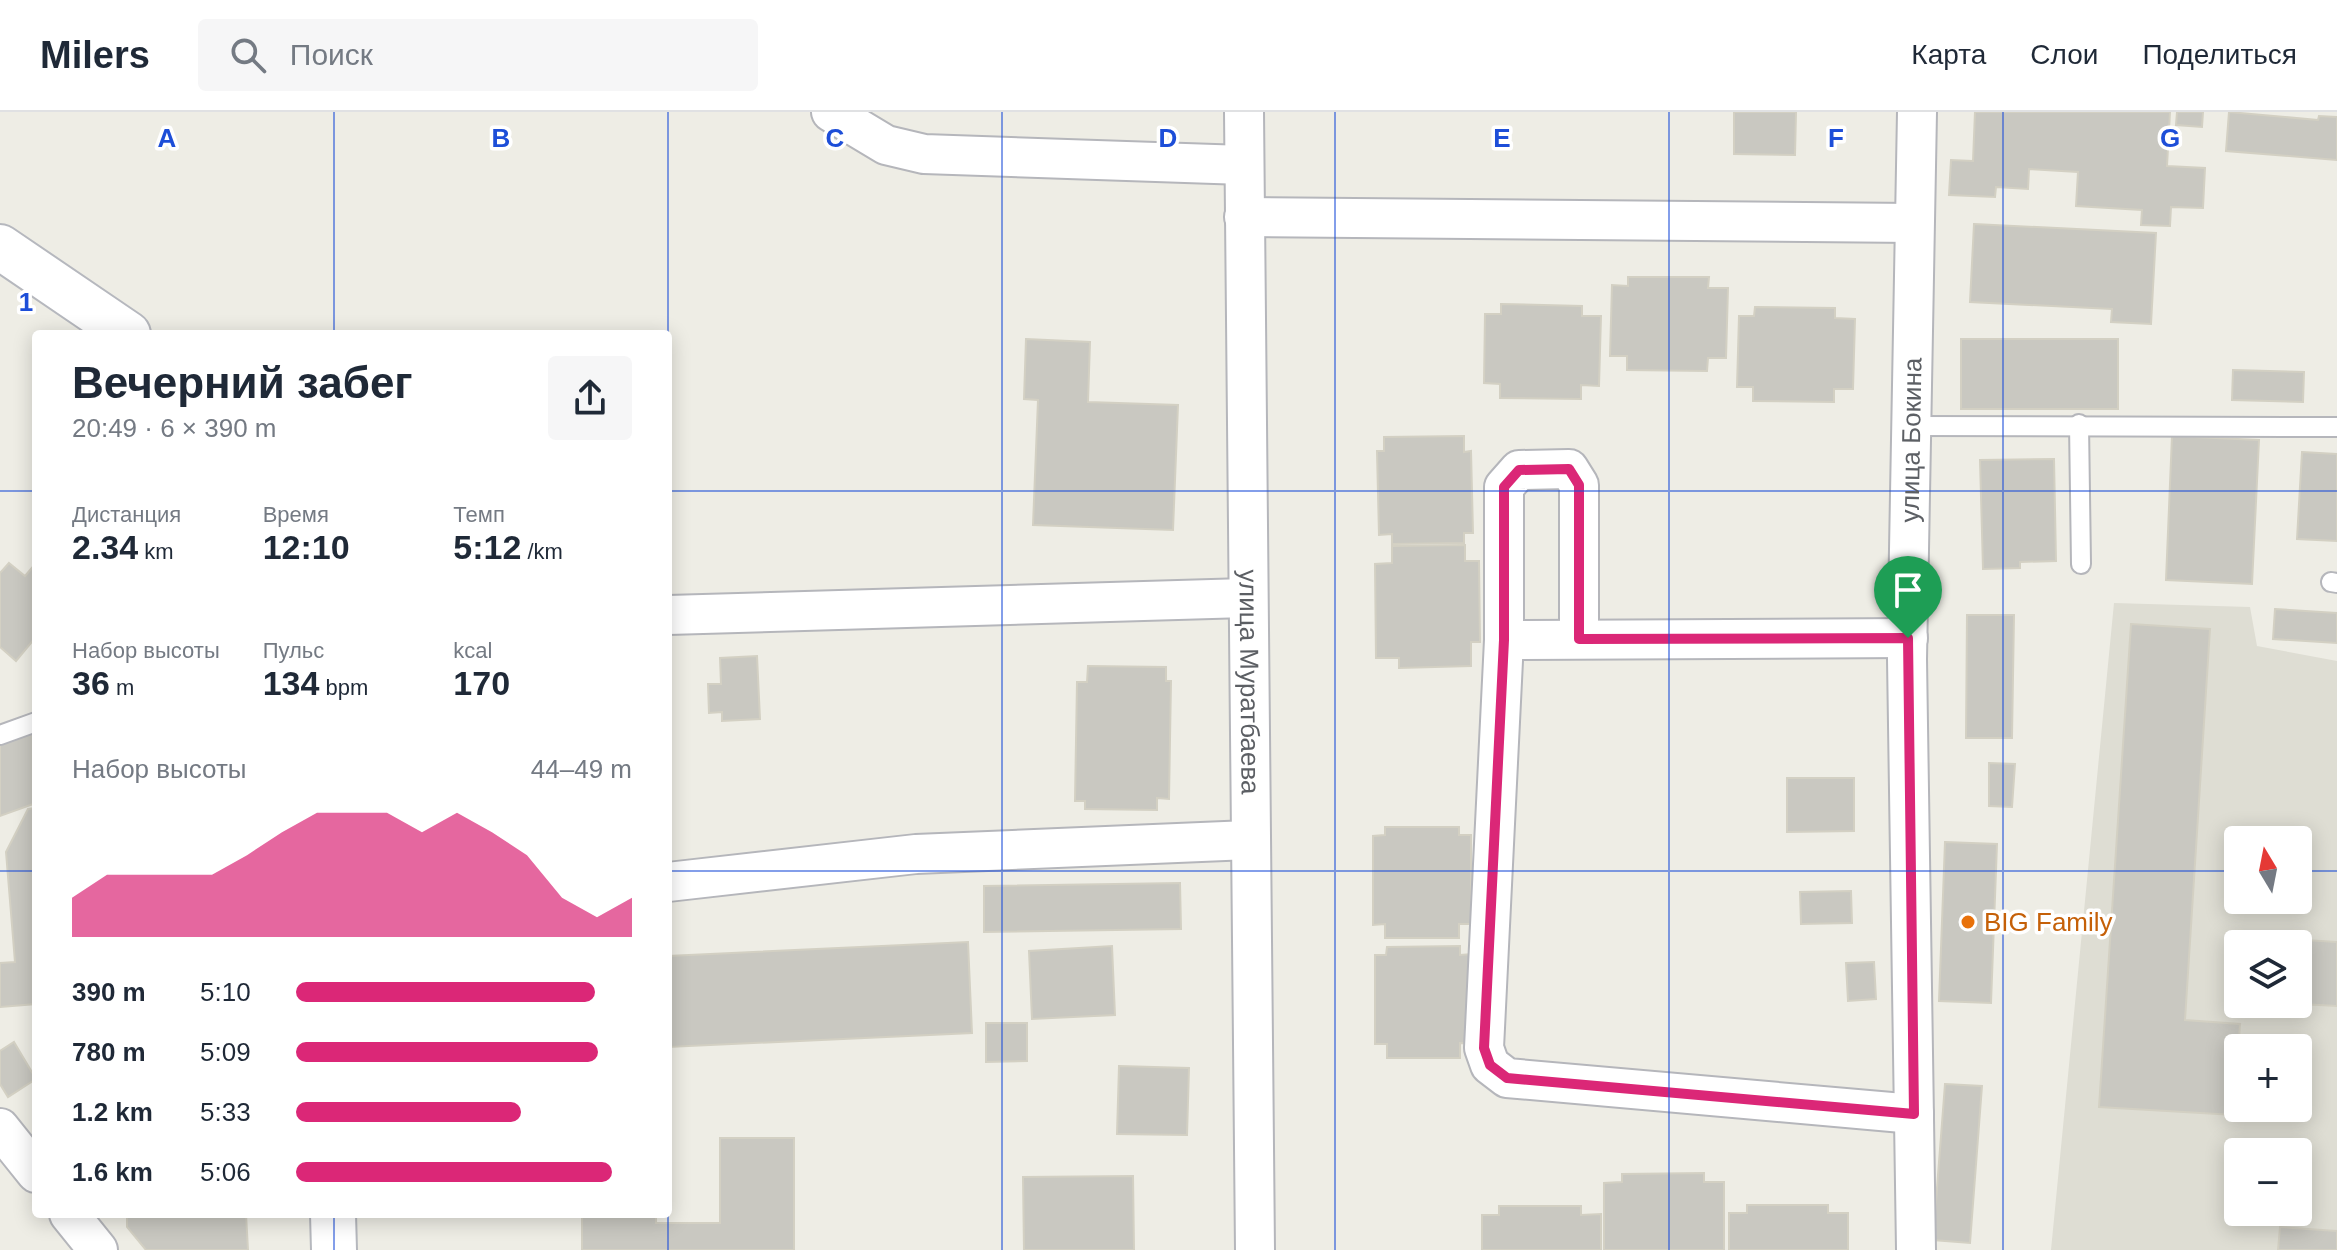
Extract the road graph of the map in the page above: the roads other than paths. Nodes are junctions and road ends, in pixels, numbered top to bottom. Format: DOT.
graph roads {
  1 [pos="831,112"];
  2 [pos="1244,112"];
  3 [pos="1917,112"];
  4 [pos="1244,165"];
  5 [pos="1244,217"];
  6 [pos="1914,223"];
  7 [pos="0,247"];
  8 [pos="122,330"];
  9 [pos="2079,424"];
  10 [pos="1911,426"];
  11 [pos="2337,427"];
  12 [pos="2081,564"];
  13 [pos="1246,598"];
  14 [pos="672,615"];
  15 [pos="1908,638"];
  16 [pos="1579,639"];
  17 [pos="1504,640"];
  18 [pos="32,723"];
  19 [pos="0,735"];
  20 [pos="1249,840"];
  21 [pos="672,882"];
  22 [pos="1914,1114"];
  23 [pos="0,1128"];
  24 [pos="32,1168"];
  25 [pos="72,1218"];
  26 [pos="333,1218"];
  27 [pos="98,1250"];
  28 [pos="334,1250"];
  29 [pos="1255,1250"];
  30 [pos="1916,1250"];
  1 -- 4 [label="street"];
  2 -- 4 [label="street, улица Муратбаева"];
  3 -- 6 [label="street, улица Бокина"];
  4 -- 5 [label="street, улица Муратбаева"];
  5 -- 6 [label="street"];
  5 -- 13 [label="street, улица Муратбаева"];
  6 -- 10 [label="street, улица Бокина"];
  7 -- 8 [label="street"];
  9 -- 10 [label="lane"];
  9 -- 11 [label="lane"];
  9 -- 12 [label="lane"];
  10 -- 15 [label="street, улица Бокина"];
  13 -- 14 [label="street"];
  13 -- 20 [label="street, улица Муратбаева"];
  15 -- 16 [label="street"];
  15 -- 22 [label="street, улица Бокина"];
  16 -- 17 [label="street"];
  16 -- 17 [label="street"];
  17 -- 22 [label="street"];
  18 -- 19 [label="lane"];
  20 -- 21 [label="street"];
  20 -- 29 [label="street, улица Муратбаева"];
  22 -- 30 [label="street, улица Бокина"];
  23 -- 24 [label="street"];
  25 -- 27 [label="street"];
  26 -- 28 [label="street"];
}
